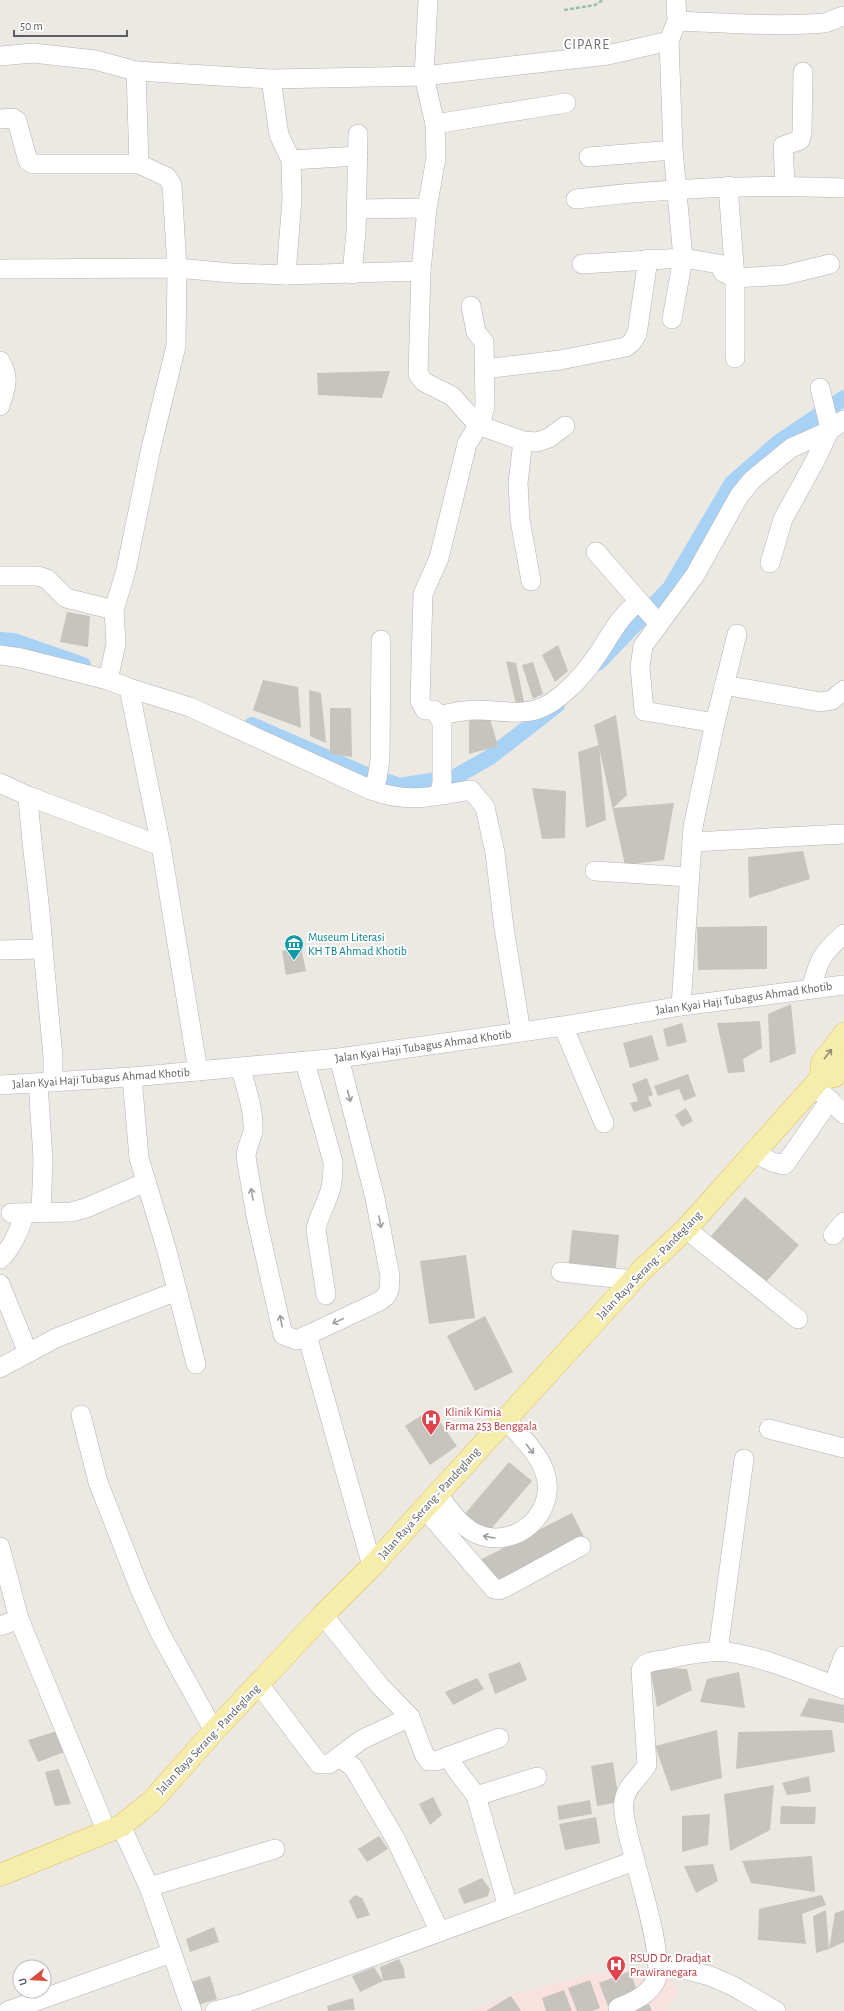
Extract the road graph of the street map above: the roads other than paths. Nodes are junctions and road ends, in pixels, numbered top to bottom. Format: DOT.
graph roads {
  1 [pos="428,0"];
  2 [pos="676,0"];
  3 [pos="844,16"];
  4 [pos="677,21"];
  5 [pos="669,41"];
  6 [pos="0,56"];
  7 [pos="136,71"];
  8 [pos="803,72"];
  9 [pos="424,76"];
  10 [pos="271,80"];
  11 [pos="566,103"];
  12 [pos="0,118"];
  13 [pos="435,124"];
  14 [pos="358,134"];
  15 [pos="673,150"];
  16 [pos="358,156"];
  17 [pos="589,158"];
  18 [pos="291,160"];
  19 [pos="139,164"];
  20 [pos="785,185"];
  21 [pos="728,186"];
  22 [pos="844,188"];
  23 [pos="677,190"];
  24 [pos="576,199"];
  25 [pos="427,208"];
  26 [pos="356,209"];
  27 [pos="683,258"];
  28 [pos="648,259"];
  29 [pos="582,264"];
  30 [pos="830,264"];
  31 [pos="177,268"];
  32 [pos="0,269"];
  33 [pos="420,271"];
  34 [pos="352,274"];
  35 [pos="286,275"];
  36 [pos="735,278"];
  37 [pos="471,306"];
  38 [pos="672,319"];
  39 [pos="735,358"];
  40 [pos="0,361"];
  41 [pos="484,369"];
  42 [pos="820,388"];
  43 [pos="0,406"];
  44 [pos="478,425"];
  45 [pos="565,426"];
  46 [pos="834,426"];
  47 [pos="523,440"];
  48 [pos="596,552"];
  49 [pos="770,563"];
  50 [pos="0,576"];
  51 [pos="531,581"];
  52 [pos="641,604"];
  53 [pos="114,610"];
  54 [pos="658,623"];
  55 [pos="737,634"];
  56 [pos="381,640"];
  57 [pos="0,655"];
  58 [pos="109,678"];
  59 [pos="724,685"];
  60 [pos="128,688"];
  61 [pos="844,690"];
  62 [pos="438,716"];
  63 [pos="715,723"];
  64 [pos="0,783"];
  65 [pos="374,785"];
  66 [pos="441,789"];
  67 [pos="28,796"];
  68 [pos="844,834"];
  69 [pos="692,842"];
  70 [pos="161,846"];
  71 [pos="595,871"];
  72 [pos="690,877"];
  73 [pos="844,934"];
  74 [pos="43,948"];
  75 [pos="0,950"];
  76 [pos="844,985"];
  77 [pos="811,989"];
  78 [pos="681,1006"];
  79 [pos="563,1026"];
  80 [pos="521,1032"];
  81 [pos="844,1034"];
  82 [pos="339,1058"];
  83 [pos="305,1062"];
  84 [pos="844,1063"];
  85 [pos="241,1069"];
  86 [pos="198,1071"];
  87 [pos="132,1077"];
  88 [pos="45,1082"];
  89 [pos="817,1082"];
  90 [pos="0,1085"];
  91 [pos="830,1100"];
  92 [pos="844,1114"];
  93 [pos="604,1123"];
  94 [pos="754,1152"];
  95 [pos="146,1182"];
  96 [pos="25,1213"];
  97 [pos="686,1229"];
  98 [pos="0,1259"];
  99 [pos="561,1272"];
  100 [pos="633,1280"];
  101 [pos="0,1284"];
  102 [pos="177,1291"];
  103 [pos="326,1295"];
  104 [pos="798,1319"];
  105 [pos="307,1336"];
  106 [pos="28,1353"];
  107 [pos="196,1364"];
  108 [pos="0,1368"];
  109 [pos="81,1415"];
  110 [pos="506,1419"];
  111 [pos="769,1429"];
  112 [pos="844,1448"];
  113 [pos="744,1459"];
  114 [pos="430,1501"];
  115 [pos="581,1546"];
  116 [pos="0,1547"];
  117 [pos="372,1566"];
  118 [pos="323,1615"];
  119 [pos="19,1620"];
  120 [pos="0,1626"];
  121 [pos="718,1652"];
  122 [pos="844,1656"];
  123 [pos="259,1684"];
  124 [pos="838,1687"];
  125 [pos="410,1717"];
  126 [pos="214,1730"];
  127 [pos="499,1738"];
  128 [pos="449,1756"];
  129 [pos="339,1757"];
  130 [pos="537,1777"];
  131 [pos="476,1796"];
  132 [pos="114,1829"];
  133 [pos="275,1849"];
  134 [pos="634,1861"];
  135 [pos="0,1875"];
  136 [pos="149,1887"];
  137 [pos="508,1907"];
  138 [pos="440,1932"];
  139 [pos="171,1953"];
  140 [pos="658,1962"];
  141 [pos="618,2008"];
  142 [pos="8,2011"];
  143 [pos="192,2011"];
  144 [pos="215,2011"];
  145 [pos="776,2011"];
  1 -- 9 [label="street"];
  2 -- 4 [label="street"];
  3 -- 4 [label="street"];
  4 -- 5 [label="street"];
  5 -- 9 [label="street"];
  5 -- 15 [label="street"];
  6 -- 7 [label="street"];
  7 -- 10 [label="street"];
  7 -- 19 [label="street"];
  8 -- 20 [label="street"];
  9 -- 10 [label="street"];
  9 -- 13 [label="street"];
  10 -- 18 [label="street"];
  11 -- 13 [label="street"];
  12 -- 19 [label="street"];
  13 -- 25 [label="street"];
  14 -- 16 [label="street"];
  15 -- 17 [label="street"];
  15 -- 23 [label="street"];
  16 -- 18 [label="street"];
  16 -- 26 [label="street"];
  18 -- 35 [label="street"];
  19 -- 31 [label="street"];
  20 -- 21 [label="street"];
  20 -- 22 [label="street"];
  21 -- 23 [label="street"];
  21 -- 36 [label="street"];
  23 -- 24 [label="street"];
  23 -- 27 [label="street"];
  25 -- 26 [label="street"];
  25 -- 33 [label="street"];
  26 -- 34 [label="street"];
  27 -- 28 [label="street"];
  27 -- 36 [label="street"];
  27 -- 38 [label="street"];
  28 -- 29 [label="street"];
  28 -- 41 [label="street"];
  30 -- 36 [label="street"];
  31 -- 32 [label="street"];
  31 -- 35 [label="street"];
  31 -- 53 [label="street"];
  33 -- 34 [label="street"];
  33 -- 44 [label="street"];
  34 -- 35 [label="street"];
  36 -- 39 [label="street"];
  37 -- 41 [label="street"];
  40 -- 43 [label="street"];
  41 -- 44 [label="street"];
  42 -- 46 [label="street"];
  44 -- 47 [label="street"];
  44 -- 62 [label="street"];
  45 -- 47 [label="street"];
  46 -- 49 [label="street"];
  46 -- 54 [label="street"];
  47 -- 51 [label="street"];
  48 -- 52 [label="street"];
  50 -- 53 [label="street"];
  52 -- 54 [label="street"];
  52 -- 62 [label="street"];
  53 -- 58 [label="street"];
  54 -- 63 [label="street"];
  55 -- 59 [label="street"];
  56 -- 65 [label="street"];
  57 -- 58 [label="street"];
  58 -- 60 [label="street"];
  59 -- 61 [label="street"];
  59 -- 63 [label="street"];
  60 -- 65 [label="street"];
  60 -- 70 [label="street"];
  62 -- 66 [label="street"];
  63 -- 69 [label="street"];
  64 -- 67 [label="street"];
  65 -- 66 [label="street"];
  66 -- 80 [label="street"];
  67 -- 70 [label="street"];
  67 -- 74 [label="street"];
  68 -- 69 [label="street"];
  69 -- 72 [label="street"];
  70 -- 86 [label="street"];
  71 -- 72 [label="street"];
  72 -- 78 [label="street"];
  73 -- 77 [label="street"];
  74 -- 75 [label="street"];
  74 -- 88 [label="street"];
  76 -- 77 [label="street, Jalan Kyai Haji Tubagus Ahmad Khotib"];
  77 -- 78 [label="street, Jalan Kyai Haji Tubagus Ahmad Khotib"];
  78 -- 79 [label="street, Jalan Kyai Haji Tubagus Ahmad Khotib"];
  79 -- 80 [label="street, Jalan Kyai Haji Tubagus Ahmad Khotib"];
  79 -- 93 [label="street"];
  80 -- 82 [label="street, Jalan Kyai Haji Tubagus Ahmad Khotib"];
  89 -- 81 [label="main road, one-way"];
  82 -- 83 [label="street, Jalan Kyai Haji Tubagus Ahmad Khotib"];
  82 -- 105 [label="street, one-way"];
  83 -- 85 [label="street, Jalan Kyai Haji Tubagus Ahmad Khotib"];
  83 -- 103 [label="street"];
  84 -- 89 [label="main road, Jalan Raya Serang - Pandeglang"];
  85 -- 86 [label="street, Jalan Kyai Haji Tubagus Ahmad Khotib"];
  105 -- 85 [label="street, one-way"];
  86 -- 87 [label="street, Jalan Kyai Haji Tubagus Ahmad Khotib"];
  87 -- 88 [label="street, Jalan Kyai Haji Tubagus Ahmad Khotib"];
  87 -- 95 [label="street"];
  88 -- 90 [label="street, Jalan Kyai Haji Tubagus Ahmad Khotib"];
  88 -- 96 [label="street"];
  89 -- 91 [label="street"];
  89 -- 94 [label="main road, Jalan Raya Serang - Pandeglang"];
  91 -- 92 [label="street"];
  91 -- 94 [label="street"];
  94 -- 97 [label="main road, Jalan Raya Serang - Pandeglang"];
  95 -- 96 [label="street"];
  95 -- 102 [label="street"];
  96 -- 98 [label="street"];
  97 -- 100 [label="main road, Jalan Raya Serang - Pandeglang"];
  97 -- 104 [label="street"];
  99 -- 100 [label="street"];
  100 -- 110 [label="main road, Jalan Raya Serang - Pandeglang"];
  101 -- 106 [label="street"];
  102 -- 106 [label="street"];
  102 -- 107 [label="street"];
  105 -- 117 [label="street"];
  106 -- 108 [label="street"];
  109 -- 126 [label="street"];
  110 -- 114 [label="main road, Jalan Raya Serang - Pandeglang"];
  110 -- 114 [label="street, one-way"];
  111 -- 112 [label="street"];
  113 -- 121 [label="street"];
  114 -- 115 [label="street"];
  114 -- 117 [label="main road, Jalan Raya Serang - Pandeglang"];
  116 -- 119 [label="street"];
  117 -- 118 [label="main road, Jalan Raya Serang - Pandeglang"];
  118 -- 123 [label="main road, Jalan Raya Serang - Pandeglang"];
  118 -- 125 [label="street"];
  119 -- 120 [label="street"];
  119 -- 132 [label="street"];
  121 -- 124 [label="street"];
  121 -- 134 [label="street"];
  122 -- 124 [label="street"];
  123 -- 126 [label="main road, Jalan Raya Serang - Pandeglang"];
  123 -- 129 [label="street"];
  125 -- 128 [label="street"];
  125 -- 129 [label="street"];
  126 -- 132 [label="main road, Jalan Raya Serang - Pandeglang"];
  127 -- 128 [label="street"];
  128 -- 131 [label="street"];
  129 -- 138 [label="street"];
  130 -- 131 [label="street"];
  131 -- 137 [label="street"];
  132 -- 135 [label="main road, Jalan Raya Serang - Pandeglang"];
  132 -- 136 [label="street"];
  133 -- 136 [label="street"];
  134 -- 137 [label="street"];
  134 -- 140 [label="street"];
  136 -- 139 [label="street"];
  137 -- 138 [label="street"];
  138 -- 144 [label="street"];
  139 -- 142 [label="street"];
  139 -- 143 [label="street"];
  140 -- 141 [label="street"];
  140 -- 145 [label="street"];
}
